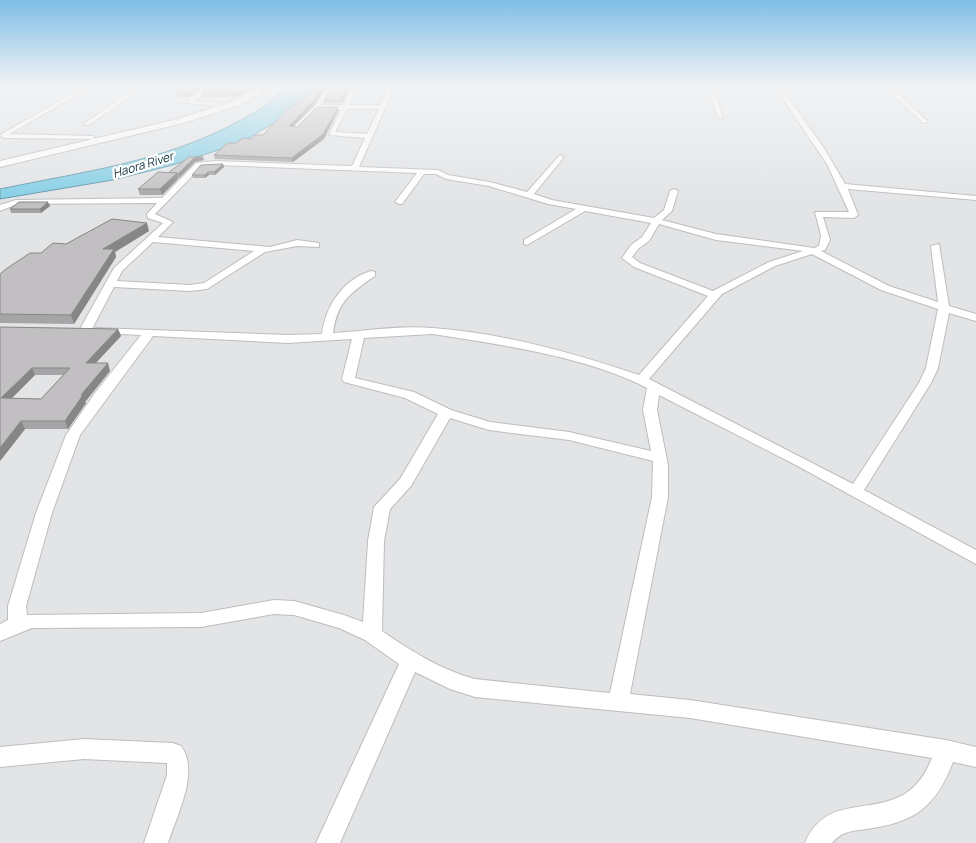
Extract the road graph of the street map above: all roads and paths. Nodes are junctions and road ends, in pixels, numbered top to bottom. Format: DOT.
graph roads {
  1 [pos="19,125"];
  2 [pos="141,125"];
  3 [pos="162,125"];
  4 [pos="297,125"];
  5 [pos="337,125"];
  6 [pos="374,125"];
  7 [pos="805,125"];
  8 [pos="294,129"];
  9 [pos="2,135"];
  10 [pos="370,136"];
  11 [pos="93,138"];
  12 [pos="560,157"];
  13 [pos="0,159"];
  14 [pos="0,164"];
  15 [pos="355,168"];
  16 [pos="423,170"];
  17 [pos="842,186"];
  18 [pos="674,191"];
  19 [pos="528,196"];
  20 [pos="976,198"];
  21 [pos="166,200"];
  22 [pos="399,202"];
  23 [pos="0,208"];
  24 [pos="582,209"];
  25 [pos="656,221"];
  26 [pos="151,239"];
  27 [pos="527,242"];
  28 [pos="316,245"];
  29 [pos="936,246"];
  30 [pos="262,250"];
  31 [pos="816,251"];
  32 [pos="371,274"];
  33 [pos="109,284"];
  34 [pos="714,296"];
  35 [pos="944,308"];
  36 [pos="976,318"];
  37 [pos="150,332"];
  38 [pos="359,336"];
  39 [pos="327,338"];
  40 [pos="648,384"];
  41 [pos="446,413"];
  42 [pos="660,458"];
  43 [pos="855,492"];
  44 [pos="976,558"];
  45 [pos="9,628"];
  46 [pos="372,634"];
  47 [pos="410,661"];
  48 [pos="618,702"];
  49 [pos="946,750"];
  50 [pos="0,757"];
  51 [pos="976,757"];
  52 [pos="156,843"];
  53 [pos="328,843"];
  54 [pos="817,843"];
  1 -- 9 [label="street"];
  2 -- 11 [label="street"];
  3 -- 14 [label="street"];
  4 -- 8 [label="street"];
  5 -- 10 [label="street"];
  6 -- 10 [label="street"];
  7 -- 17 [label="street"];
  9 -- 11 [label="street"];
  10 -- 15 [label="street"];
  11 -- 13 [label="street"];
  12 -- 19 [label="street"];
  15 -- 16 [label="street"];
  15 -- 21 [label="street"];
  16 -- 19 [label="street"];
  16 -- 22 [label="street"];
  17 -- 20 [label="street"];
  17 -- 31 [label="street"];
  18 -- 25 [label="street"];
  19 -- 24 [label="street"];
  21 -- 23 [label="street"];
  21 -- 26 [label="street"];
  24 -- 25 [label="street"];
  24 -- 27 [label="street"];
  25 -- 31 [label="street"];
  25 -- 34 [label="street"];
  26 -- 30 [label="street"];
  26 -- 33 [label="street"];
  28 -- 30 [label="street"];
  29 -- 35 [label="street"];
  30 -- 33 [label="street"];
  31 -- 34 [label="street"];
  31 -- 35 [label="street"];
  32 -- 39 [label="street"];
  33 -- 37 [label="street"];
  34 -- 40 [label="street"];
  35 -- 36 [label="street"];
  35 -- 43 [label="street"];
  37 -- 39 [label="street"];
  37 -- 45 [label="street"];
  38 -- 39 [label="street"];
  38 -- 40 [label="street"];
  38 -- 41 [label="street"];
  40 -- 42 [label="street"];
  40 -- 43 [label="street"];
  41 -- 42 [label="street"];
  41 -- 46 [label="street"];
  42 -- 48 [label="street"];
  43 -- 44 [label="street"];
  45 -- 46 [label="street"];
  46 -- 47 [label="street"];
  47 -- 48 [label="street"];
  47 -- 53 [label="street"];
  48 -- 49 [label="street"];
  49 -- 51 [label="street"];
  49 -- 54 [label="street"];
  50 -- 52 [label="street"];
}
